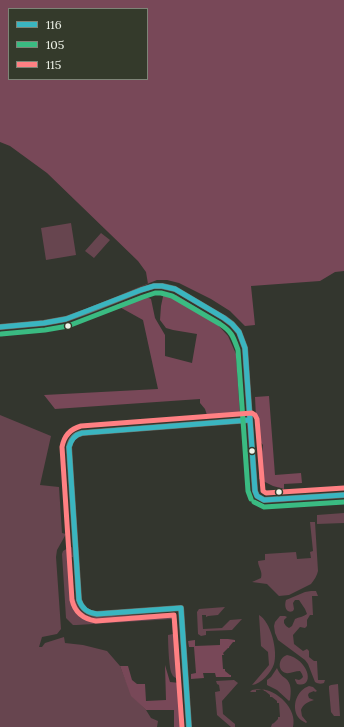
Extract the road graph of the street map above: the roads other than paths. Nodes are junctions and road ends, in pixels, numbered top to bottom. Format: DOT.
graph roads {
  1 [pos="0,327"];
  2 [pos="250,420"];
  3 [pos="344,495"];
  4 [pos="189,727"];
  1 -- 2 [label="street"];
  2 -- 3 [label="street"];
  2 -- 4 [label="street"];
}
